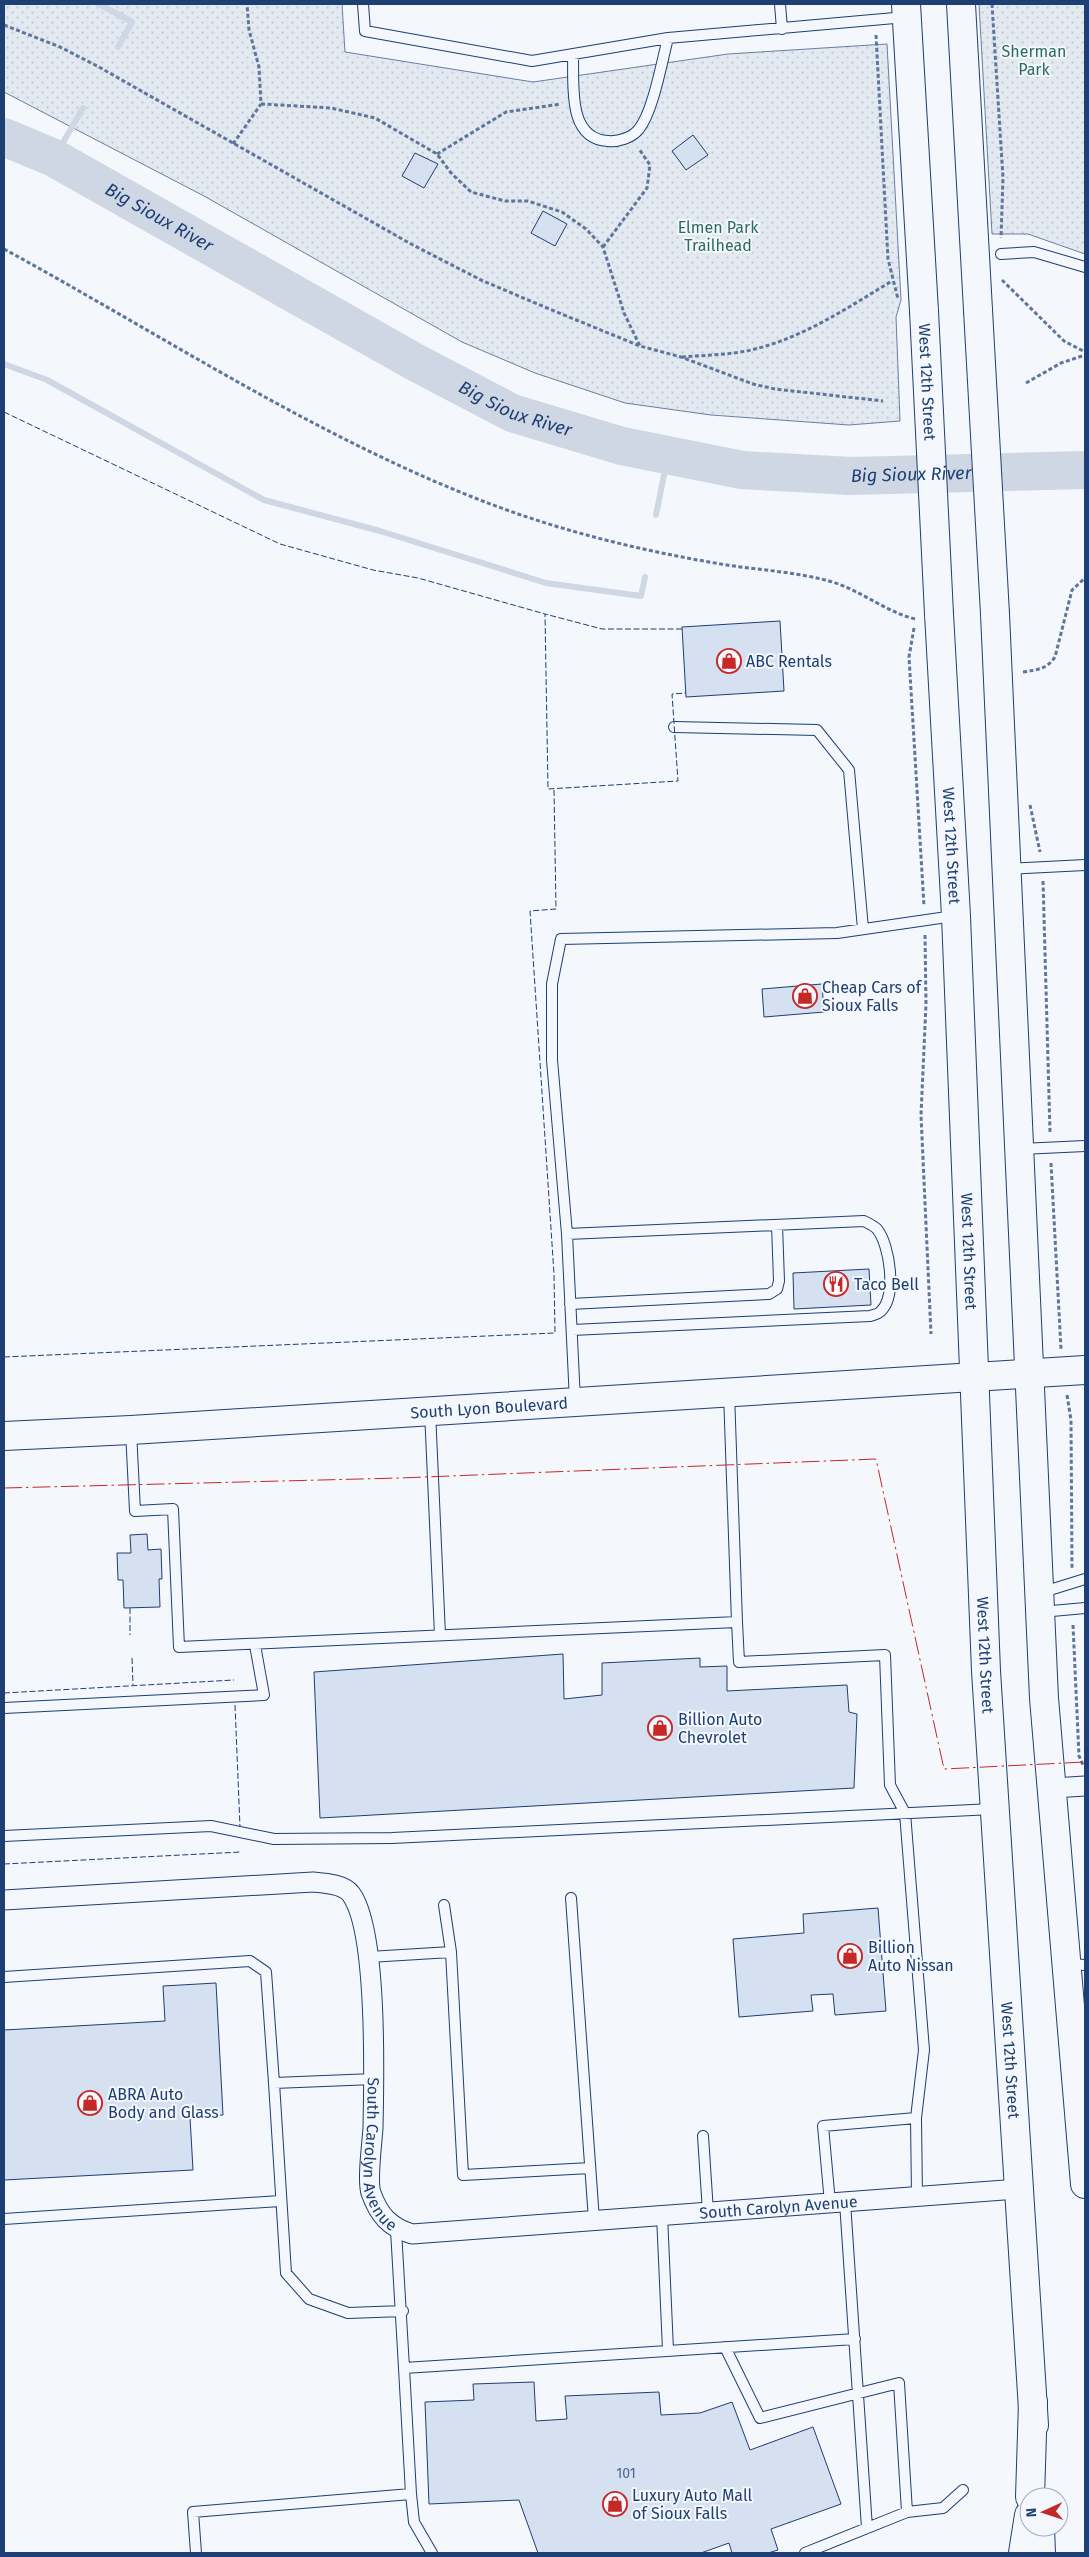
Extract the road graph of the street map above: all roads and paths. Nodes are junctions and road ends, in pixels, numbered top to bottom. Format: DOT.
graph roads {
  1 [pos="247,4"];
  2 [pos="363,4"];
  3 [pos="780,4"];
  4 [pos="960,4"];
  5 [pos="992,4"];
  6 [pos="906,10"];
  7 [pos="875,19"];
  8 [pos="4,25"];
  9 [pos="782,29"];
  10 [pos="668,38"];
  11 [pos="573,56"];
  12 [pos="575,102"];
  13 [pos="261,104"];
  14 [pos="630,136"];
  15 [pos="233,144"];
  16 [pos="436,154"];
  17 [pos="603,247"];
  18 [pos="4,249"];
  19 [pos="1001,254"];
  20 [pos="1085,267"];
  21 [pos="640,346"];
  22 [pos="1085,354"];
  23 [pos="681,357"];
  24 [pos="1026,383"];
  25 [pos="883,401"];
  26 [pos="1085,578"];
  27 [pos="924,615"];
  28 [pos="1023,663"];
  29 [pos="1023,672"];
  30 [pos="1024,682"];
  31 [pos="674,727"];
  32 [pos="1029,796"];
  33 [pos="1085,865"];
  34 [pos="1043,867"];
  35 [pos="1007,869"];
  36 [pos="956,916"];
  37 [pos="924,922"];
  38 [pos="863,929"];
  39 [pos="1085,1146"];
  40 [pos="1050,1148"];
  41 [pos="1021,1149"];
  42 [pos="777,1225"];
  43 [pos="567,1234"];
  44 [pos="570,1304"];
  45 [pos="572,1330"];
  46 [pos="930,1334"];
  47 [pos="1059,1334"];
  48 [pos="1085,1370"];
  49 [pos="1030,1373"];
  50 [pos="974,1376"];
  51 [pos="729,1392"];
  52 [pos="575,1402"];
  53 [pos="430,1410"];
  54 [pos="131,1430"];
  55 [pos="4,1436"];
  56 [pos="1085,1579"];
  57 [pos="1040,1603"];
  58 [pos="1085,1608"];
  59 [pos="738,1622"];
  60 [pos="440,1635"];
  61 [pos="255,1645"];
  62 [pos="4,1708"];
  63 [pos="1085,1786"];
  64 [pos="1052,1788"];
  65 [pos="996,1809"];
  66 [pos="905,1813"];
  67 [pos="4,1836"];
  68 [pos="571,1898"];
  69 [pos="4,1900"];
  70 [pos="444,1905"];
  71 [pos="451,1952"];
  72 [pos="369,1957"];
  73 [pos="1076,1964"];
  74 [pos="4,1976"];
  75 [pos="1080,2053"];
  76 [pos="374,2079"];
  77 [pos="274,2083"];
  78 [pos="916,2118"];
  79 [pos="703,2136"];
  80 [pos="590,2168"];
  81 [pos="1085,2184"];
  82 [pos="1020,2188"];
  83 [pos="917,2196"];
  84 [pos="280,2201"];
  85 [pos="837,2202"];
  86 [pos="708,2212"];
  87 [pos="662,2215"];
  88 [pos="4,2219"];
  89 [pos="594,2220"];
  90 [pos="396,2230"];
  91 [pos="402,2311"];
  92 [pos="854,2339"];
  93 [pos="725,2347"];
  94 [pos="668,2350"];
  95 [pos="404,2368"];
  96 [pos="858,2393"];
  97 [pos="1033,2402"];
  98 [pos="1030,2487"];
  99 [pos="1037,2487"];
  100 [pos="963,2490"];
  101 [pos="411,2494"];
  102 [pos="907,2512"];
  103 [pos="867,2528"];
  104 [pos="1026,2537"];
  105 [pos="1040,2537"];
  106 [pos="196,2553"];
  107 [pos="432,2553"];
  108 [pos="805,2553"];
  109 [pos="1024,2553"];
  110 [pos="1041,2553"];
  1 -- 13 [label="path"];
  2 -- 11 [label="lane"];
  3 -- 9 [label="lane"];
  4 -- 35 [label="main road, bridge"];
  5 -- 19 [label="path"];
  6 -- 7 [label="lane"];
  6 -- 27 [label="main road, West 12th Street, bridge"];
  7 -- 9 [label="lane"];
  7 -- 23 [label="path"];
  8 -- 15 [label="path"];
  9 -- 10 [label="lane"];
  10 -- 11 [label="lane"];
  10 -- 14 [label="lane"];
  11 -- 12 [label="lane"];
  12 -- 14 [label="lane"];
  12 -- 16 [label="path"];
  13 -- 15 [label="path"];
  13 -- 16 [label="path"];
  14 -- 17 [label="path"];
  15 -- 21 [label="path"];
  16 -- 17 [label="path"];
  17 -- 21 [label="path"];
  18 -- 27 [label="path"];
  19 -- 20 [label="lane"];
  19 -- 22 [label="path"];
  21 -- 23 [label="path"];
  22 -- 24 [label="path"];
  23 -- 25 [label="path"];
  26 -- 29 [label="path"];
  27 -- 36 [label="main road, West 12th Street"];
  27 -- 37 [label="path"];
  28 -- 29 [label="path"];
  29 -- 30 [label="path"];
  31 -- 38 [label="lane"];
  32 -- 34 [label="path"];
  33 -- 34 [label="lane"];
  34 -- 35 [label="lane"];
  34 -- 40 [label="path"];
  35 -- 41 [label="main road"];
  36 -- 37 [label="lane"];
  36 -- 50 [label="main road, West 12th Street"];
  37 -- 38 [label="lane"];
  37 -- 46 [label="path"];
  38 -- 43 [label="lane"];
  39 -- 40 [label="lane"];
  40 -- 41 [label="lane"];
  40 -- 47 [label="path"];
  41 -- 49 [label="main road"];
  42 -- 43 [label="lane"];
  42 -- 44 [label="lane"];
  42 -- 45 [label="lane"];
  43 -- 44 [label="lane"];
  44 -- 45 [label="lane"];
  45 -- 52 [label="lane"];
  48 -- 49 [label="main road, South Lyon Boulevard"];
  49 -- 50 [label="main road, South Lyon Boulevard"];
  49 -- 57 [label="main road"];
  50 -- 51 [label="main road, South Lyon Boulevard"];
  50 -- 65 [label="main road, West 12th Street"];
  51 -- 52 [label="main road, South Lyon Boulevard"];
  51 -- 59 [label="lane"];
  52 -- 53 [label="main road, South Lyon Boulevard"];
  53 -- 54 [label="main road, South Lyon Boulevard"];
  53 -- 60 [label="lane"];
  54 -- 55 [label="main road, South Lyon Boulevard"];
  54 -- 61 [label="lane"];
  56 -- 57 [label="lane"];
  57 -- 58 [label="lane"];
  57 -- 64 [label="main road"];
  59 -- 60 [label="lane"];
  59 -- 66 [label="lane"];
  60 -- 61 [label="lane"];
  61 -- 62 [label="lane"];
  63 -- 64 [label="street"];
  64 -- 73 [label="main road"];
  65 -- 66 [label="lane"];
  65 -- 82 [label="main road, West 12th Street"];
  66 -- 67 [label="lane"];
  66 -- 78 [label="lane"];
  68 -- 80 [label="lane"];
  69 -- 72 [label="street, South Carolyn Avenue"];
  70 -- 71 [label="lane"];
  71 -- 72 [label="lane"];
  71 -- 80 [label="lane"];
  72 -- 76 [label="street, South Carolyn Avenue"];
  73 -- 75 [label="main road"];
  74 -- 77 [label="lane"];
  75 -- 81 [label="main road"];
  76 -- 77 [label="lane"];
  76 -- 90 [label="street, South Carolyn Avenue"];
  77 -- 84 [label="lane"];
  78 -- 83 [label="lane"];
  78 -- 85 [label="lane"];
  79 -- 86 [label="lane"];
  80 -- 89 [label="lane"];
  82 -- 83 [label="street, South Carolyn Avenue"];
  82 -- 97 [label="main road, West 12th Street"];
  83 -- 85 [label="street, South Carolyn Avenue"];
  84 -- 88 [label="lane"];
  84 -- 91 [label="lane"];
  85 -- 86 [label="street, South Carolyn Avenue"];
  85 -- 92 [label="lane"];
  86 -- 87 [label="street, South Carolyn Avenue"];
  87 -- 89 [label="street, South Carolyn Avenue"];
  87 -- 94 [label="lane"];
  89 -- 90 [label="street, South Carolyn Avenue"];
  90 -- 91 [label="lane"];
  91 -- 95 [label="lane"];
  92 -- 93 [label="lane"];
  92 -- 96 [label="lane"];
  93 -- 94 [label="lane"];
  93 -- 96 [label="lane"];
  94 -- 95 [label="lane"];
  95 -- 101 [label="lane"];
  96 -- 102 [label="lane"];
  96 -- 103 [label="lane"];
  97 -- 98 [label="main road"];
  97 -- 99 [label="main road, West 12th Street"];
  100 -- 102 [label="lane"];
  101 -- 106 [label="lane"];
  101 -- 107 [label="lane"];
  102 -- 103 [label="lane"];
  103 -- 108 [label="lane"];
  104 -- 109 [label="main road"];
  105 -- 110 [label="main road"];
}
